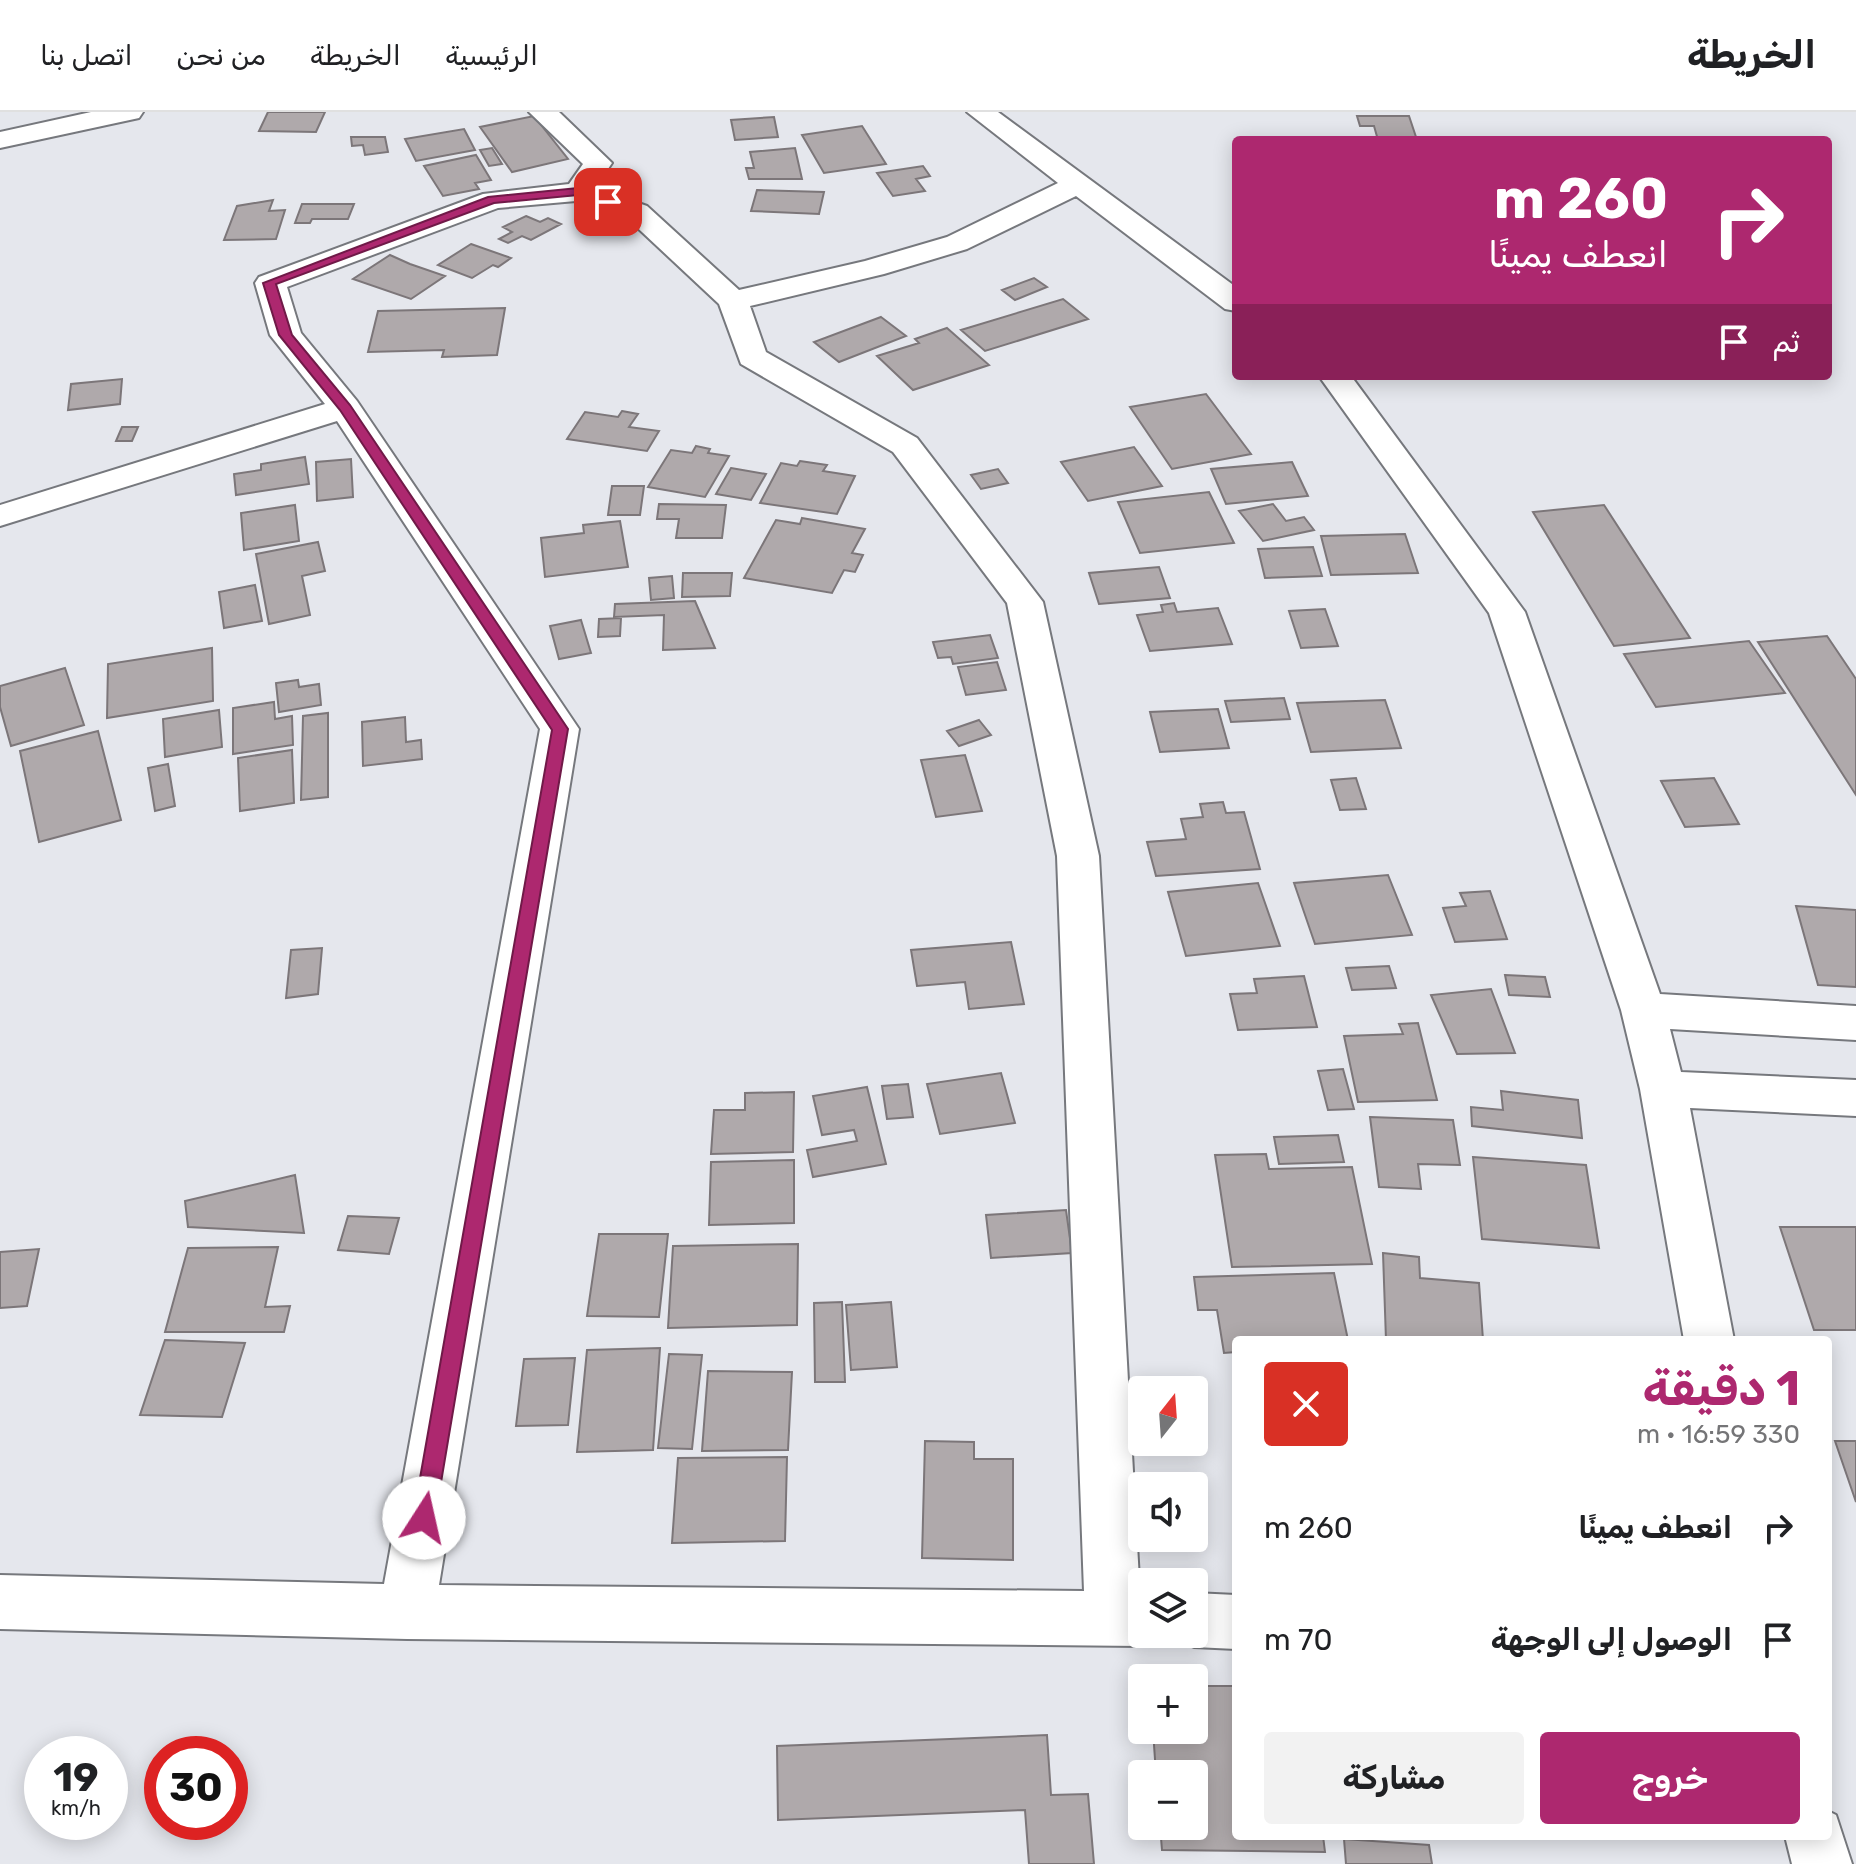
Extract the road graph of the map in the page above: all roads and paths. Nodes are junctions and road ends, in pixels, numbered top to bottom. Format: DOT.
graph roads {
  1 [pos="129,112"];
  2 [pos="543,112"];
  3 [pos="981,112"];
  4 [pos="0,140"];
  5 [pos="1078,184"];
  6 [pos="578,192"];
  7 [pos="1232,299"];
  8 [pos="733,301"];
  9 [pos="1338,380"];
  10 [pos="345,408"];
  11 [pos="0,516"];
  12 [pos="1643,1010"];
  13 [pos="1856,1023"];
  14 [pos="1663,1089"];
  15 [pos="1856,1098"];
  16 [pos="1708,1336"];
  17 [pos="0,1602"];
  18 [pos="407,1612"];
  19 [pos="1128,1618"];
  20 [pos="1208,1621"];
  21 [pos="1232,1622"];
  22 [pos="1816,1840"];
  23 [pos="1822,1864"];
  1 -- 4 [label="street"];
  2 -- 6 [label="street"];
  3 -- 5 [label="street"];
  5 -- 7 [label="street"];
  5 -- 8 [label="street"];
  6 -- 8 [label="street"];
  6 -- 10 [label="street"];
  8 -- 19 [label="street"];
  9 -- 12 [label="street"];
  10 -- 11 [label="street"];
  10 -- 18 [label="street"];
  12 -- 13 [label="street"];
  12 -- 14 [label="street"];
  14 -- 15 [label="street"];
  14 -- 16 [label="street"];
  17 -- 18 [label="street"];
  18 -- 19 [label="street"];
  20 -- 21 [label="street"];
  22 -- 23 [label="street"];
}
